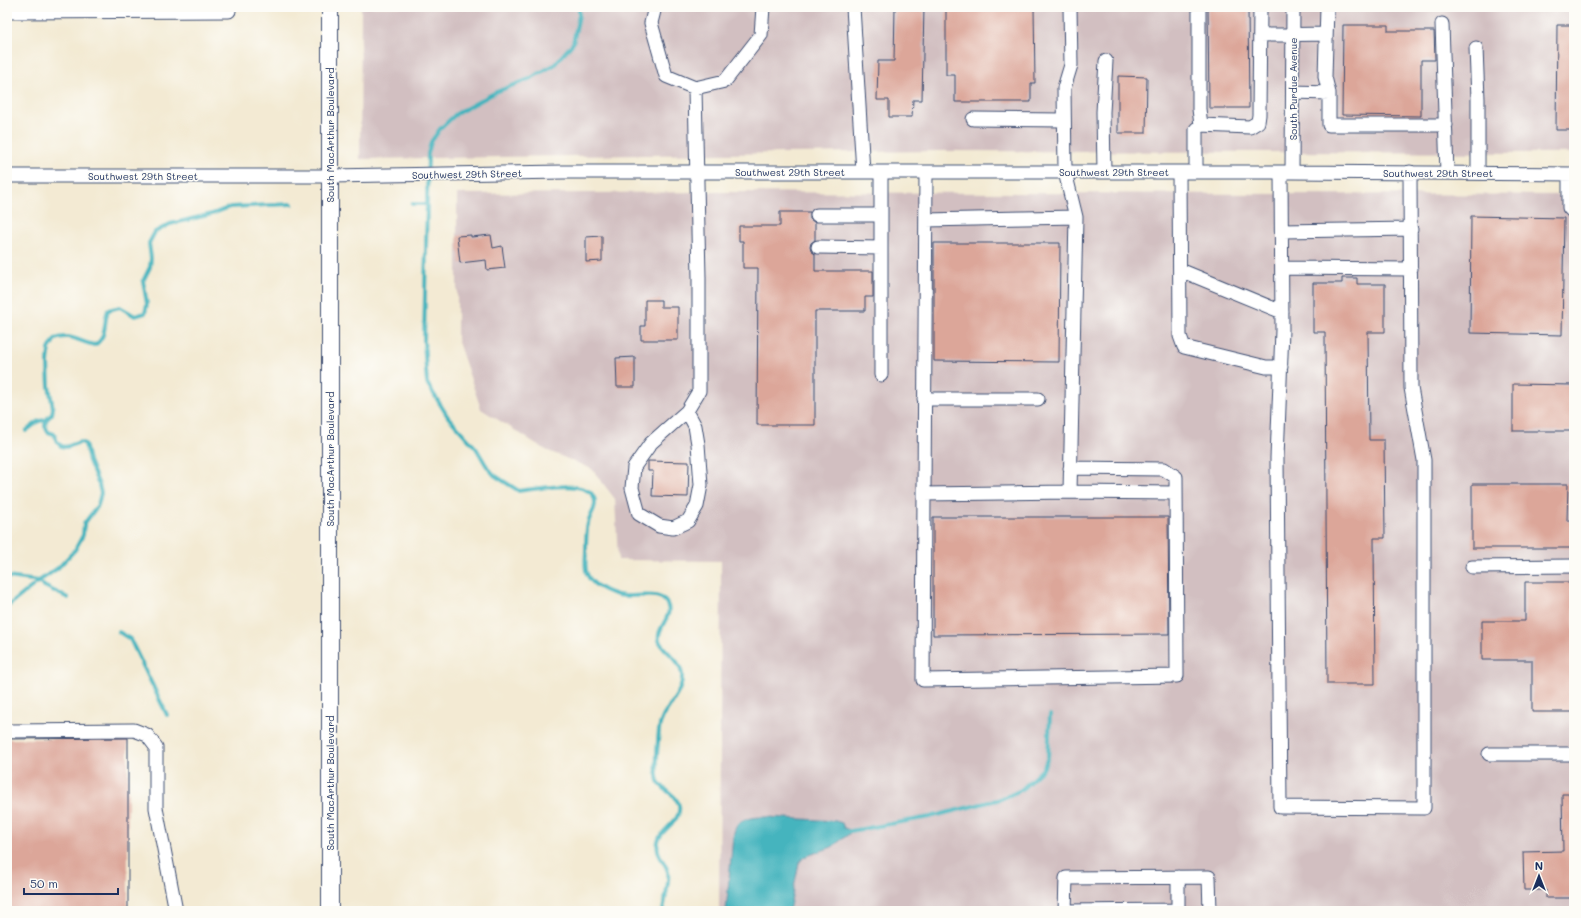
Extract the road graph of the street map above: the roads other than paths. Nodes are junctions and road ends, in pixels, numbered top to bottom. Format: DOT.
graph roads {
  1 [pos="229,7"];
  2 [pos="330,7"];
  3 [pos="654,7"];
  4 [pos="763,7"];
  5 [pos="853,7"];
  6 [pos="1070,7"];
  7 [pos="1199,7"];
  8 [pos="1260,7"];
  9 [pos="1293,7"];
  10 [pos="1327,7"];
  11 [pos="83,9"];
  12 [pos="7,12"];
  13 [pos="1442,24"];
  14 [pos="1293,34"];
  15 [pos="1326,34"];
  16 [pos="1260,35"];
  17 [pos="1476,48"];
  18 [pos="1106,61"];
  19 [pos="695,88"];
  20 [pos="1293,92"];
  21 [pos="1329,93"];
  22 [pos="973,119"];
  23 [pos="1064,120"];
  24 [pos="1201,125"];
  25 [pos="1446,125"];
  26 [pos="698,172"];
  27 [pos="863,172"];
  28 [pos="881,172"];
  29 [pos="926,172"];
  30 [pos="1065,172"];
  31 [pos="1104,172"];
  32 [pos="1179,172"];
  33 [pos="1196,172"];
  34 [pos="1287,172"];
  35 [pos="1410,172"];
  36 [pos="1447,173"];
  37 [pos="1478,173"];
  38 [pos="1571,174"];
  39 [pos="7,176"];
  40 [pos="330,176"];
  41 [pos="1574,213"];
  42 [pos="817,215"];
  43 [pos="881,215"];
  44 [pos="1076,217"];
  45 [pos="926,220"];
  46 [pos="1411,229"];
  47 [pos="1282,231"];
  48 [pos="818,247"];
  49 [pos="881,248"];
  50 [pos="1282,268"];
  51 [pos="1411,269"];
  52 [pos="1180,270"];
  53 [pos="1282,312"];
  54 [pos="1281,367"];
  55 [pos="881,375"];
  56 [pos="924,399"];
  57 [pos="1038,399"];
  58 [pos="687,411"];
  59 [pos="1070,468"];
  60 [pos="1070,492"];
  61 [pos="1176,493"];
  62 [pos="924,494"];
  63 [pos="1574,566"];
  64 [pos="1472,567"];
  65 [pos="7,731"];
  66 [pos="1489,754"];
  67 [pos="1574,754"];
  68 [pos="1178,877"];
  69 [pos="1178,910"];
  70 [pos="176,911"];
  71 [pos="330,911"];
  72 [pos="1210,911"];
  1 -- 11 [label="street"];
  2 -- 40 [label="main road, South MacArthur Boulevard"];
  3 -- 19 [label="street"];
  4 -- 19 [label="street"];
  5 -- 27 [label="street"];
  6 -- 23 [label="street"];
  7 -- 24 [label="street"];
  8 -- 16 [label="street"];
  9 -- 14 [label="street, South Purdue Avenue"];
  10 -- 15 [label="street"];
  11 -- 12 [label="street"];
  13 -- 25 [label="street"];
  14 -- 15 [label="street"];
  14 -- 16 [label="street"];
  14 -- 20 [label="street, South Purdue Avenue"];
  15 -- 21 [label="street"];
  16 -- 24 [label="street"];
  17 -- 37 [label="street"];
  18 -- 31 [label="street"];
  19 -- 26 [label="street"];
  20 -- 21 [label="street"];
  20 -- 34 [label="street, South Purdue Avenue"];
  21 -- 25 [label="street"];
  22 -- 23 [label="street"];
  23 -- 30 [label="street"];
  24 -- 33 [label="street"];
  25 -- 36 [label="street"];
  26 -- 27 [label="street, Southwest 29th Street"];
  26 -- 40 [label="street, Southwest 29th Street"];
  26 -- 58 [label="street"];
  27 -- 28 [label="street, Southwest 29th Street"];
  28 -- 29 [label="street, Southwest 29th Street"];
  28 -- 43 [label="street"];
  29 -- 30 [label="street, Southwest 29th Street"];
  29 -- 45 [label="street"];
  30 -- 31 [label="street, Southwest 29th Street"];
  30 -- 44 [label="street"];
  31 -- 32 [label="street, Southwest 29th Street"];
  32 -- 33 [label="street, Southwest 29th Street"];
  32 -- 52 [label="street"];
  33 -- 34 [label="street, Southwest 29th Street"];
  34 -- 35 [label="street, Southwest 29th Street"];
  34 -- 47 [label="street, South Purdue Avenue"];
  35 -- 36 [label="street, Southwest 29th Street"];
  35 -- 46 [label="street"];
  36 -- 37 [label="street, Southwest 29th Street"];
  37 -- 38 [label="street, Southwest 29th Street"];
  38 -- 41 [label="street"];
  39 -- 40 [label="street, Southwest 29th Street"];
  40 -- 71 [label="main road, South MacArthur Boulevard"];
  42 -- 43 [label="street"];
  43 -- 49 [label="street"];
  44 -- 45 [label="street"];
  44 -- 59 [label="street"];
  45 -- 56 [label="street"];
  46 -- 47 [label="street"];
  46 -- 51 [label="street"];
  47 -- 50 [label="street, South Purdue Avenue"];
  48 -- 49 [label="street"];
  49 -- 55 [label="street"];
  50 -- 51 [label="street"];
  50 -- 53 [label="street, South Purdue Avenue"];
  51 -- 54 [label="street, South Purdue Avenue"];
  52 -- 53 [label="street"];
  52 -- 54 [label="street"];
  53 -- 54 [label="street, South Purdue Avenue"];
  56 -- 57 [label="street"];
  56 -- 62 [label="street"];
  58 -- 58 [label="street"];
  59 -- 60 [label="street"];
  59 -- 61 [label="street"];
  60 -- 61 [label="street"];
  60 -- 62 [label="street"];
  61 -- 62 [label="street"];
  63 -- 64 [label="street"];
  65 -- 70 [label="street"];
  66 -- 67 [label="street"];
  68 -- 69 [label="street"];
  68 -- 69 [label="street"];
  68 -- 72 [label="street"];
}
